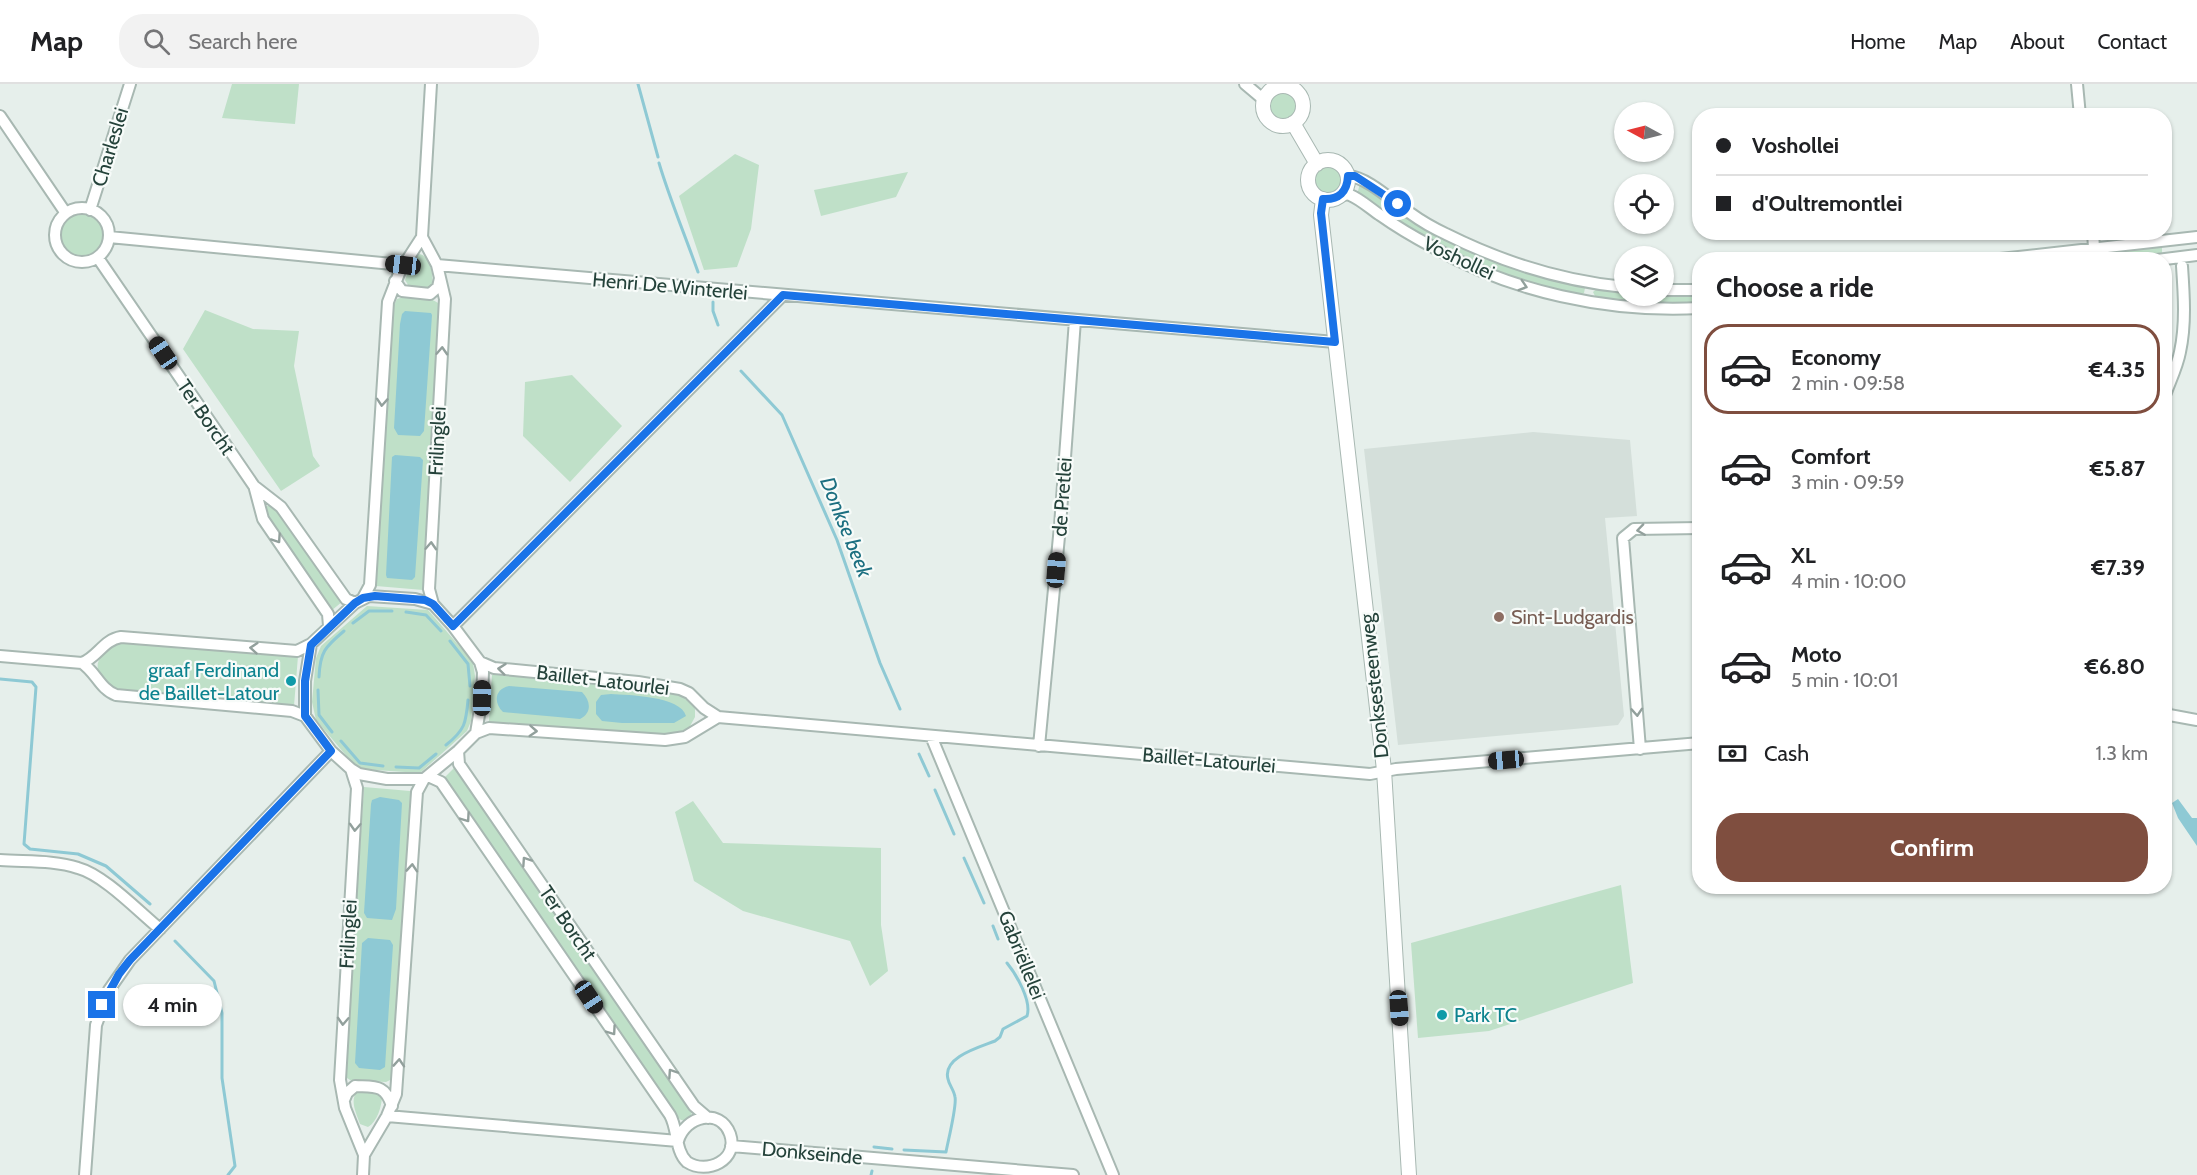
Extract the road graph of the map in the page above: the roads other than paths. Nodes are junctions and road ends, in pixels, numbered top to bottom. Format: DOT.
graph roads {
  1 [pos="130,84"];
  2 [pos="431,84"];
  3 [pos="1245,84"];
  4 [pos="2077,84"];
  5 [pos="1293,86"];
  6 [pos="1264,100"];
  7 [pos="2079,108"];
  8 [pos="0,116"];
  9 [pos="1293,123"];
  10 [pos="1317,164"];
  11 [pos="1348,176"];
  12 [pos="1341,195"];
  13 [pos="1323,199"];
  14 [pos="90,210"];
  15 [pos="65,212"];
  16 [pos="109,237"];
  17 [pos="422,237"];
  18 [pos="2197,237"];
  19 [pos="2094,240"];
  20 [pos="2169,240"];
  21 [pos="2172,240"];
  22 [pos="2094,248"];
  23 [pos="2060,252"];
  24 [pos="2197,255"];
  25 [pos="98,258"];
  26 [pos="2172,258"];
  27 [pos="403,265"];
  28 [pos="437,265"];
  29 [pos="2182,266"];
  30 [pos="441,278"];
  31 [pos="395,281"];
  32 [pos="1590,284"];
  33 [pos="1614,286"];
  34 [pos="1674,290"];
  35 [pos="1692,290"];
  36 [pos="783,295"];
  37 [pos="1587,301"];
  38 [pos="1692,308"];
  39 [pos="1075,321"];
  40 [pos="1335,342"];
  41 [pos="2172,376"];
  42 [pos="254,486"];
  43 [pos="1692,528"];
  44 [pos="359,601"];
  45 [pos="433,604"];
  46 [pos="329,626"];
  47 [pos="453,626"];
  48 [pos="311,645"];
  49 [pos="0,656"];
  50 [pos="480,662"];
  51 [pos="82,663"];
  52 [pos="2172,715"];
  53 [pos="305,716"];
  54 [pos="718,717"];
  55 [pos="2197,720"];
  56 [pos="476,733"];
  57 [pos="931,736"];
  58 [pos="1692,744"];
  59 [pos="1039,746"];
  60 [pos="1640,749"];
  61 [pos="331,751"];
  62 [pos="458,751"];
  63 [pos="351,769"];
  64 [pos="1384,770"];
  65 [pos="426,778"];
  66 [pos="0,860"];
  67 [pos="159,929"];
  68 [pos="344,1100"];
  69 [pos="389,1111"];
  70 [pos="709,1118"];
  71 [pos="678,1141"];
  72 [pos="732,1146"];
  73 [pos="364,1155"];
  74 [pos="721,1165"];
  75 [pos="702,1172"];
  76 [pos="1002,1172"];
  77 [pos="85,1175"];
  78 [pos="363,1175"];
  79 [pos="728,1175"];
  80 [pos="1073,1175"];
  81 [pos="1113,1175"];
  82 [pos="1409,1175"];
  1 -- 14 [label="street, Charleslei"];
  2 -- 17 [label="street"];
  3 -- 6 [label="street"];
  4 -- 7 [label="street"];
  5 -- 6 [label="street"];
  5 -- 9 [label="street"];
  6 -- 9 [label="street"];
  8 -- 15 [label="street"];
  9 -- 10 [label="street"];
  10 -- 11 [label="street"];
  10 -- 13 [label="street"];
  11 -- 12 [label="street"];
  11 -- 32 [label="street, Voshollei"];
  12 -- 13 [label="street"];
  12 -- 37 [label="street, Voshollei, one-way"];
  13 -- 40 [label="street, Donksesteenweg"];
  14 -- 15 [label="street"];
  14 -- 16 [label="street"];
  15 -- 25 [label="street"];
  16 -- 25 [label="street"];
  16 -- 27 [label="street"];
  17 -- 27 [label="street"];
  17 -- 28 [label="street, Frilinglei"];
  18 -- 21 [label="street"];
  19 -- 22 [label="street"];
  20 -- 22 [label="street"];
  22 -- 23 [label="street"];
  24 -- 26 [label="street"];
  25 -- 42 [label="street, Ter Borcht"];
  27 -- 31 [label="street"];
  28 -- 30 [label="street, Frilinglei"];
  28 -- 36 [label="street, Henri De Winterlei"];
  29 -- 41 [label="street"];
  30 -- 31 [label="street"];
  45 -- 30 [label="street, Frilinglei, one-way"];
  31 -- 44 [label="street, one-way"];
  32 -- 33 [label="street, Voshollei"];
  32 -- 37 [label="street"];
  34 -- 35 [label="street"];
  36 -- 39 [label="street, Henri De Winterlei"];
  36 -- 47 [label="street"];
  37 -- 38 [label="street, Voshollei"];
  39 -- 40 [label="street, Henri De Winterlei"];
  39 -- 59 [label="street, de Pretlei"];
  40 -- 64 [label="street, Donksesteenweg"];
  42 -- 44 [label="street, Ter Borcht"];
  42 -- 46 [label="street, Ter Borcht, one-way"];
  43 -- 60 [label="street, one-way"];
  44 -- 45 [label="street"];
  44 -- 46 [label="street"];
  45 -- 47 [label="street"];
  46 -- 48 [label="street"];
  47 -- 50 [label="street"];
  48 -- 51 [label="street, one-way"];
  48 -- 53 [label="street"];
  49 -- 51 [label="street"];
  54 -- 50 [label="street, Baillet-Latourlei, one-way"];
  50 -- 56 [label="street"];
  51 -- 53 [label="street"];
  52 -- 55 [label="street"];
  53 -- 61 [label="street"];
  56 -- 54 [label="street, one-way"];
  54 -- 57 [label="street, Baillet-Latourlei"];
  56 -- 62 [label="street"];
  57 -- 59 [label="street, Baillet-Latourlei"];
  57 -- 81 [label="street, Gabriëllelei"];
  58 -- 60 [label="street, Baillet-Latourlei"];
  59 -- 64 [label="street, Baillet-Latourlei"];
  60 -- 64 [label="street, Baillet-Latourlei"];
  61 -- 63 [label="street"];
  61 -- 67 [label="street"];
  62 -- 65 [label="street"];
  70 -- 62 [label="street, Ter Borcht, one-way"];
  63 -- 65 [label="street"];
  63 -- 68 [label="street, Frilinglei, one-way"];
  64 -- 82 [label="street, Donksesteenweg"];
  69 -- 65 [label="street, Frilinglei, one-way"];
  65 -- 71 [label="street, Ter Borcht, one-way"];
  66 -- 67 [label="street"];
  67 -- 77 [label="street"];
  68 -- 69 [label="street"];
  68 -- 73 [label="street, Frilinglei"];
  69 -- 71 [label="street"];
  69 -- 73 [label="street, Frilinglei"];
  70 -- 71 [label="street"];
  70 -- 72 [label="street"];
  71 -- 75 [label="street"];
  72 -- 74 [label="street"];
  72 -- 76 [label="street, Donkseinde"];
  73 -- 78 [label="street, Frilinglei"];
  74 -- 75 [label="street"];
  74 -- 79 [label="street"];
  76 -- 80 [label="street, Donkseinde"];
}
